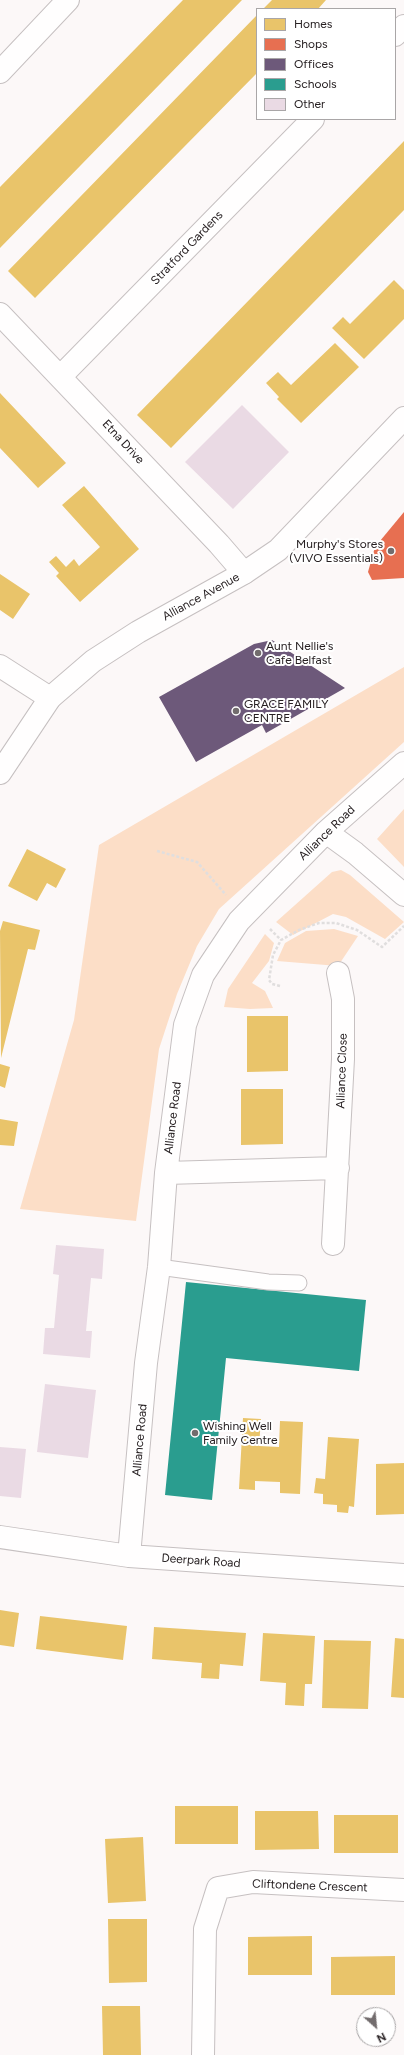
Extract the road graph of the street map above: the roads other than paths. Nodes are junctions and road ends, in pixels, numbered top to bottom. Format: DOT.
graph roads {
  1 [pos="68,0"];
  2 [pos="404,26"];
  3 [pos="396,34"];
  4 [pos="0,72"];
  5 [pos="312,120"];
  6 [pos="0,314"];
  7 [pos="61,376"];
  8 [pos="404,418"];
  9 [pos="244,573"];
  10 [pos="0,666"];
  11 [pos="50,698"];
  12 [pos="404,763"];
  13 [pos="0,773"];
  14 [pos="326,832"];
  15 [pos="404,895"];
  16 [pos="338,973"];
  17 [pos="338,1168"];
  18 [pos="166,1173"];
  19 [pos="333,1244"];
  20 [pos="159,1267"];
  21 [pos="300,1283"];
  22 [pos="0,1536"];
  23 [pos="129,1556"];
  24 [pos="404,1575"];
  25 [pos="404,1890"];
  26 [pos="204,2055"];
  1 -- 4 [label="street"];
  2 -- 3 [label="street"];
  5 -- 7 [label="street, Stratford Gardens"];
  6 -- 7 [label="street, Etna Drive"];
  7 -- 9 [label="street, Etna Drive"];
  8 -- 9 [label="street, Alliance Avenue"];
  9 -- 11 [label="street, Alliance Avenue"];
  10 -- 11 [label="street"];
  11 -- 13 [label="street, Alliance Avenue"];
  12 -- 14 [label="street, Alliance Road"];
  14 -- 15 [label="street"];
  14 -- 18 [label="street, Alliance Road"];
  16 -- 17 [label="street, Alliance Close"];
  17 -- 18 [label="street"];
  17 -- 19 [label="street, Alliance Close"];
  18 -- 20 [label="street, Alliance Road"];
  20 -- 21 [label="lane"];
  20 -- 23 [label="street, Alliance Road"];
  22 -- 23 [label="street, Deerpark Road"];
  23 -- 24 [label="street, Deerpark Road"];
  25 -- 26 [label="street, Cliftondene Crescent"];
}
